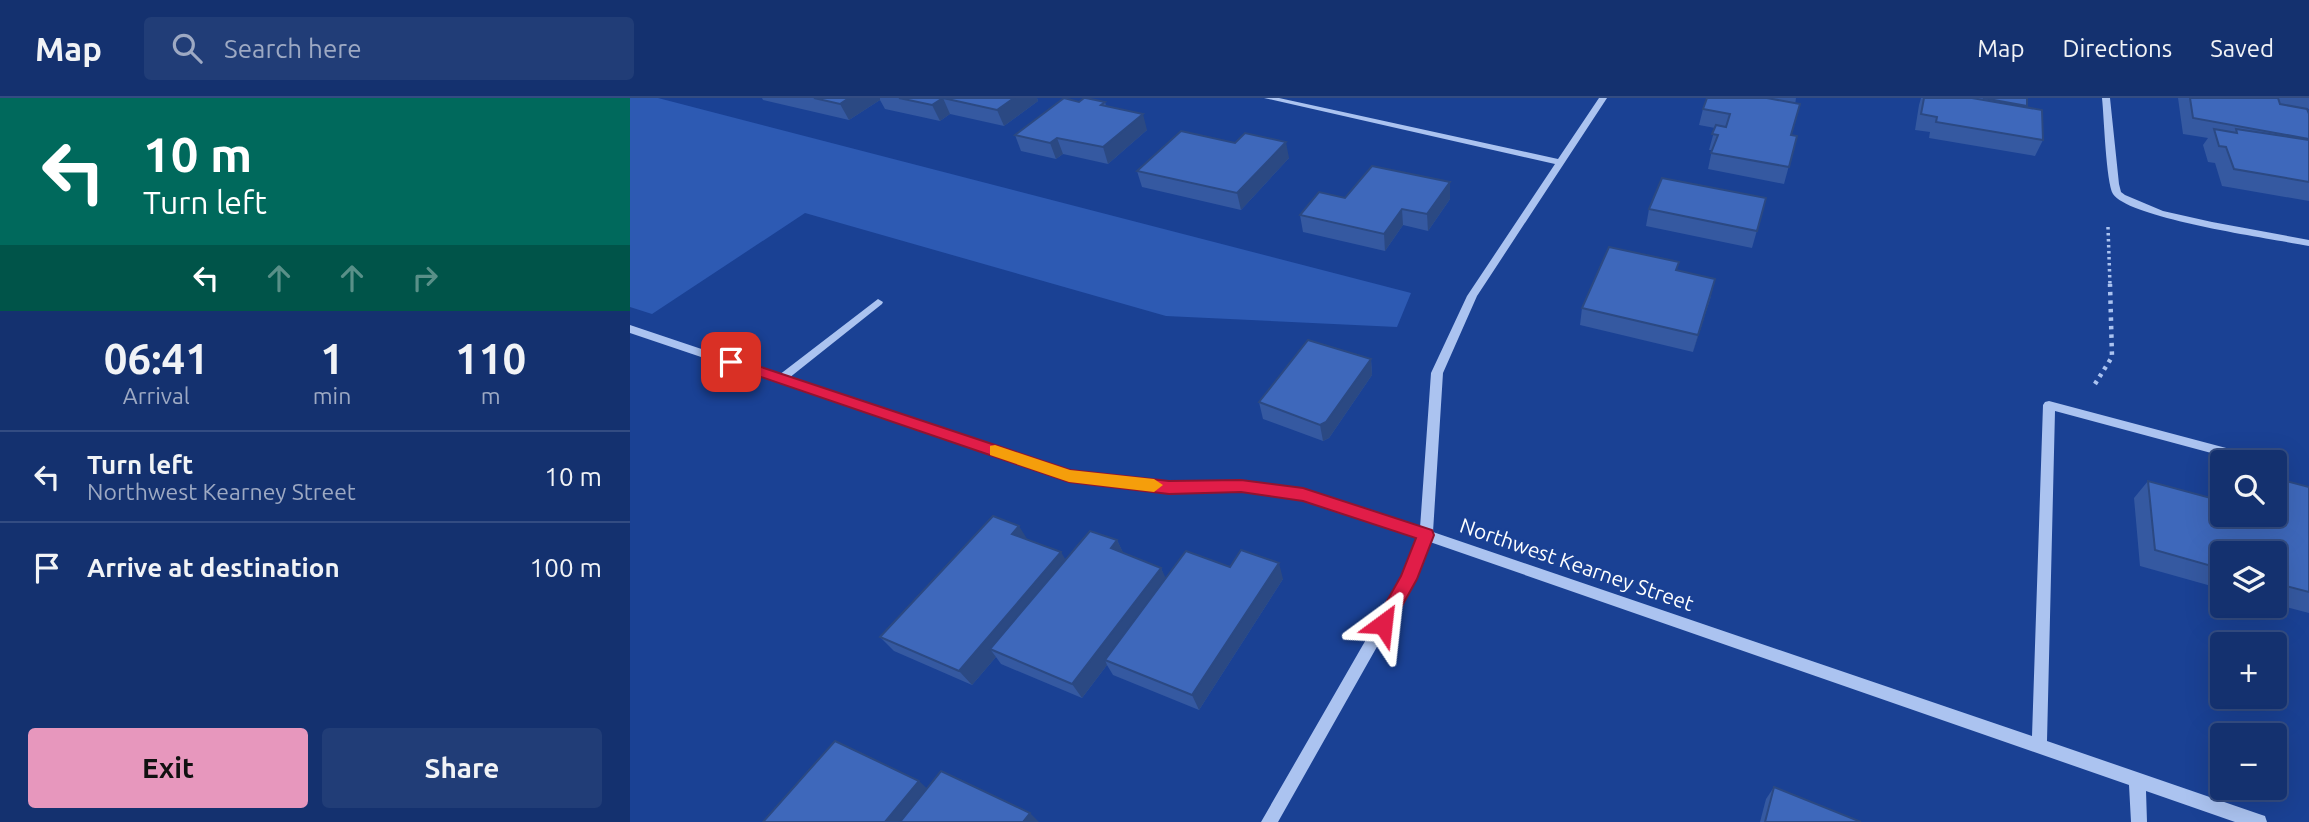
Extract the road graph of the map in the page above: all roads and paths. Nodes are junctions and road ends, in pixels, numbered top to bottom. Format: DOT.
graph roads {
  1 [pos="1268,98"];
  2 [pos="1603,98"];
  3 [pos="2106,98"];
  4 [pos="1560,162"];
  5 [pos="2124,199"];
  6 [pos="2309,243"];
  7 [pos="878,302"];
  8 [pos="630,329"];
  9 [pos="782,378"];
  10 [pos="2077,413"];
  11 [pos="2218,450"];
  12 [pos="1426,535"];
  13 [pos="2039,745"];
  14 [pos="2137,780"];
  15 [pos="1269,822"];
  16 [pos="2139,822"];
  17 [pos="2259,822"];
  1 -- 4 [label="street"];
  2 -- 4 [label="street"];
  3 -- 5 [label="street"];
  4 -- 12 [label="street"];
  5 -- 6 [label="street"];
  5 -- 10 [label="path"];
  7 -- 9 [label="street"];
  8 -- 9 [label="street, Northwest Kearney Street"];
  9 -- 12 [label="street, Northwest Kearney Street"];
  10 -- 11 [label="street"];
  10 -- 13 [label="street"];
  12 -- 13 [label="street, Northwest Kearney Street"];
  12 -- 15 [label="street"];
  13 -- 14 [label="street, Northwest Kearney Street"];
  14 -- 16 [label="street"];
  14 -- 17 [label="street, Northwest Kearney Street"];
}
